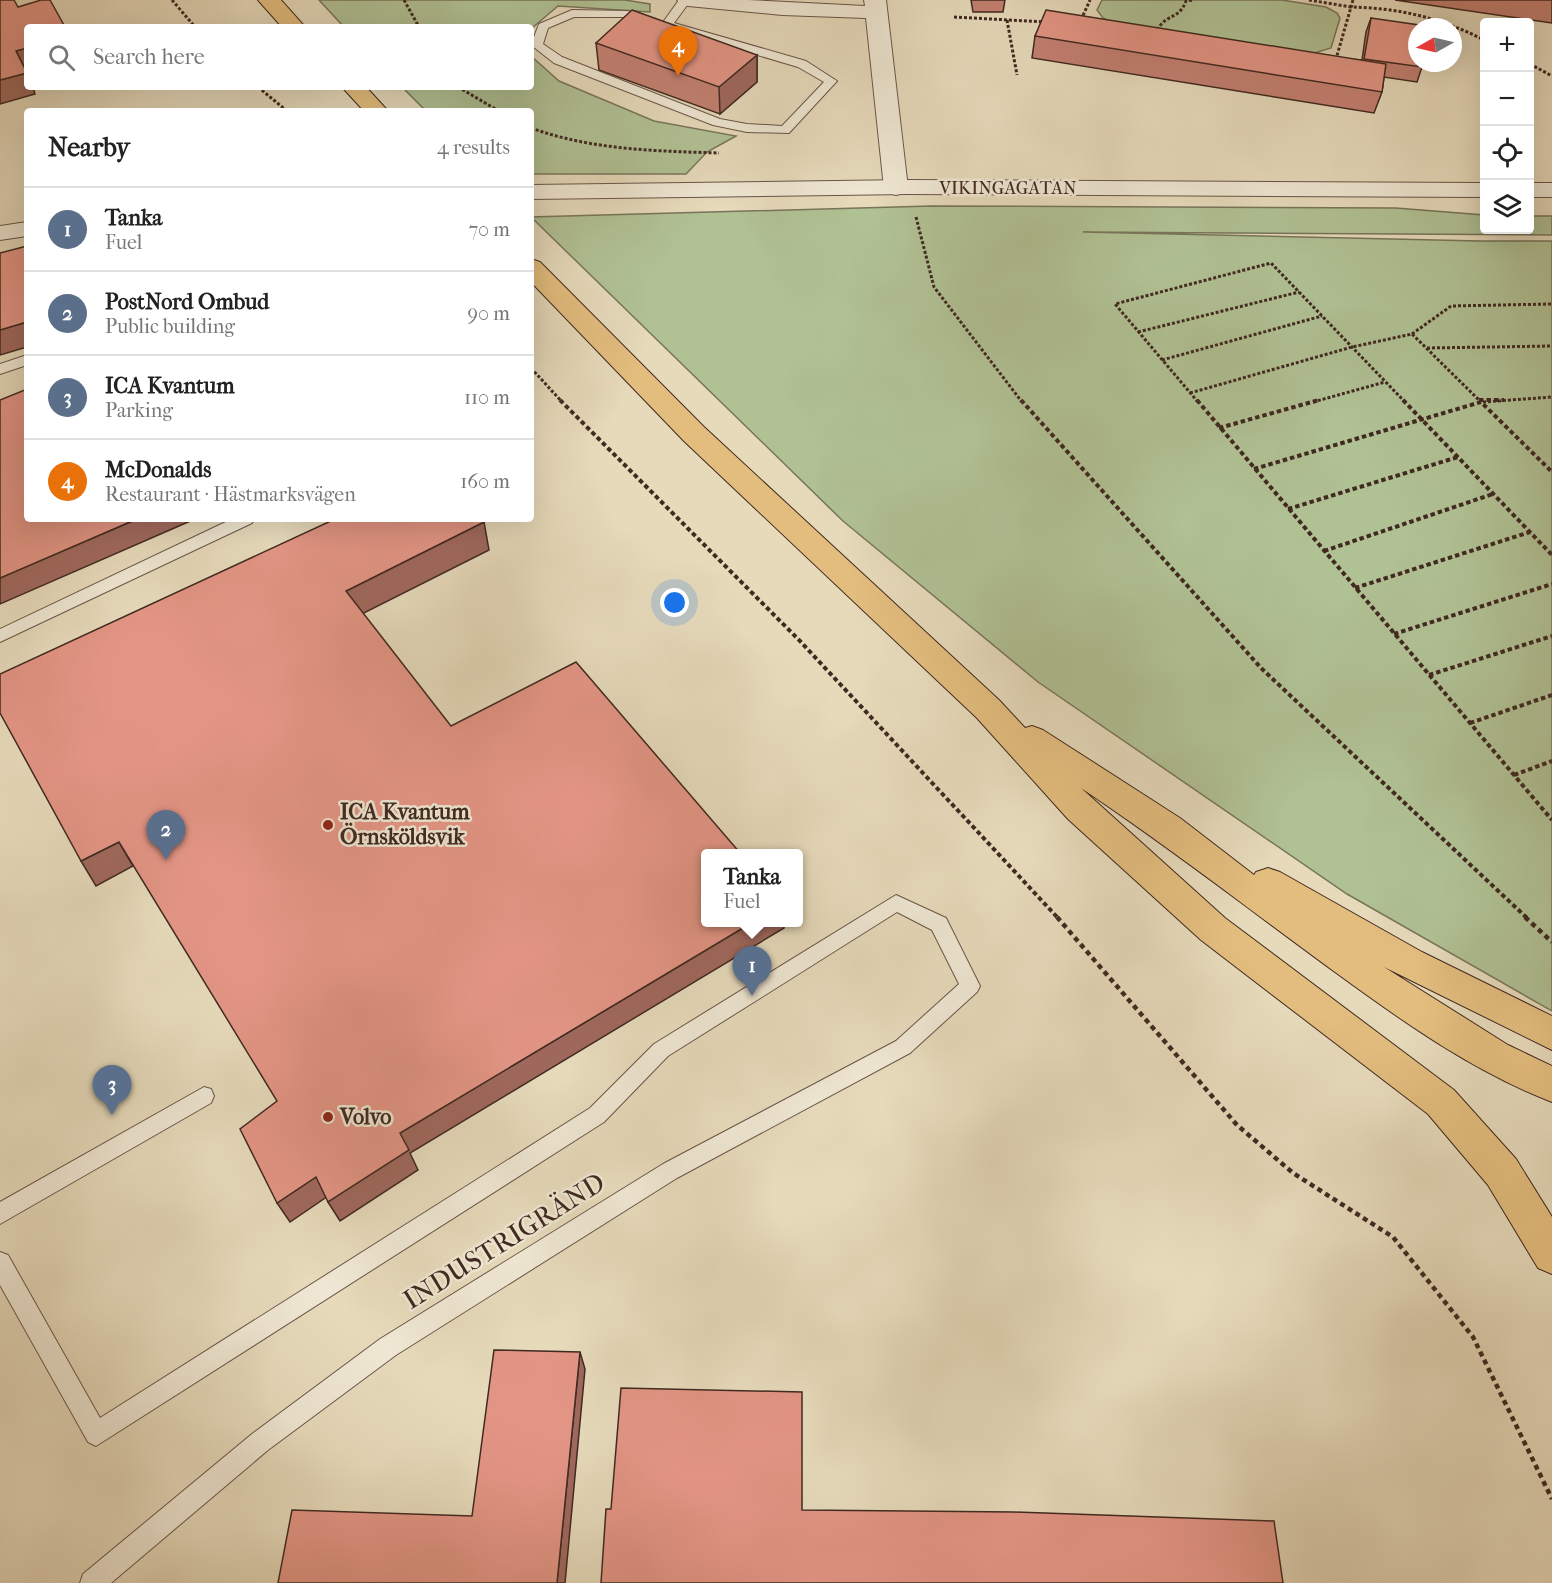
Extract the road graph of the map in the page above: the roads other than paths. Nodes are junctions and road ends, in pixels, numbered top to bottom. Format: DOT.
graph roads {
  1 [pos="269,0"];
  2 [pos="686,0"];
  3 [pos="876,6"];
  4 [pos="291,24"];
  5 [pos="667,25"];
  6 [pos="356,90"];
  7 [pos="374,108"];
  8 [pos="902,188"];
  9 [pos="1480,190"];
  10 [pos="1534,190"];
  11 [pos="1552,190"];
  12 [pos="542,192"];
  13 [pos="24,229"];
  14 [pos="0,233"];
  15 [pos="534,270"];
  16 [pos="24,361"];
  17 [pos="0,369"];
  18 [pos="240,522"];
  19 [pos="0,636"];
  20 [pos="988,709"];
  21 [pos="1168,828"];
  22 [pos="1552,1034"];
  23 [pos="1552,1085"];
  24 [pos="204,1096"];
  25 [pos="0,1214"];
  26 [pos="1552,1254"];
  27 [pos="0,1263"];
  28 [pos="92,1583"];
  1 -- 4 [label="highway"];
  2 -- 3 [label="street"];
  2 -- 5 [label="lane"];
  3 -- 8 [label="street"];
  5 -- 5 [label="lane"];
  6 -- 7 [label="highway"];
  8 -- 9 [label="street, VIKINGAGATAN"];
  8 -- 12 [label="street, VIKINGAGATAN"];
  10 -- 11 [label="street"];
  13 -- 14 [label="street"];
  15 -- 20 [label="highway"];
  16 -- 17 [label="lane"];
  18 -- 19 [label="lane"];
  20 -- 21 [label="highway"];
  20 -- 26 [label="highway"];
  21 -- 22 [label="highway"];
  21 -- 23 [label="highway"];
  24 -- 25 [label="lane"];
  27 -- 28 [label="lane, INDUSTRIGRÄND"];
}
